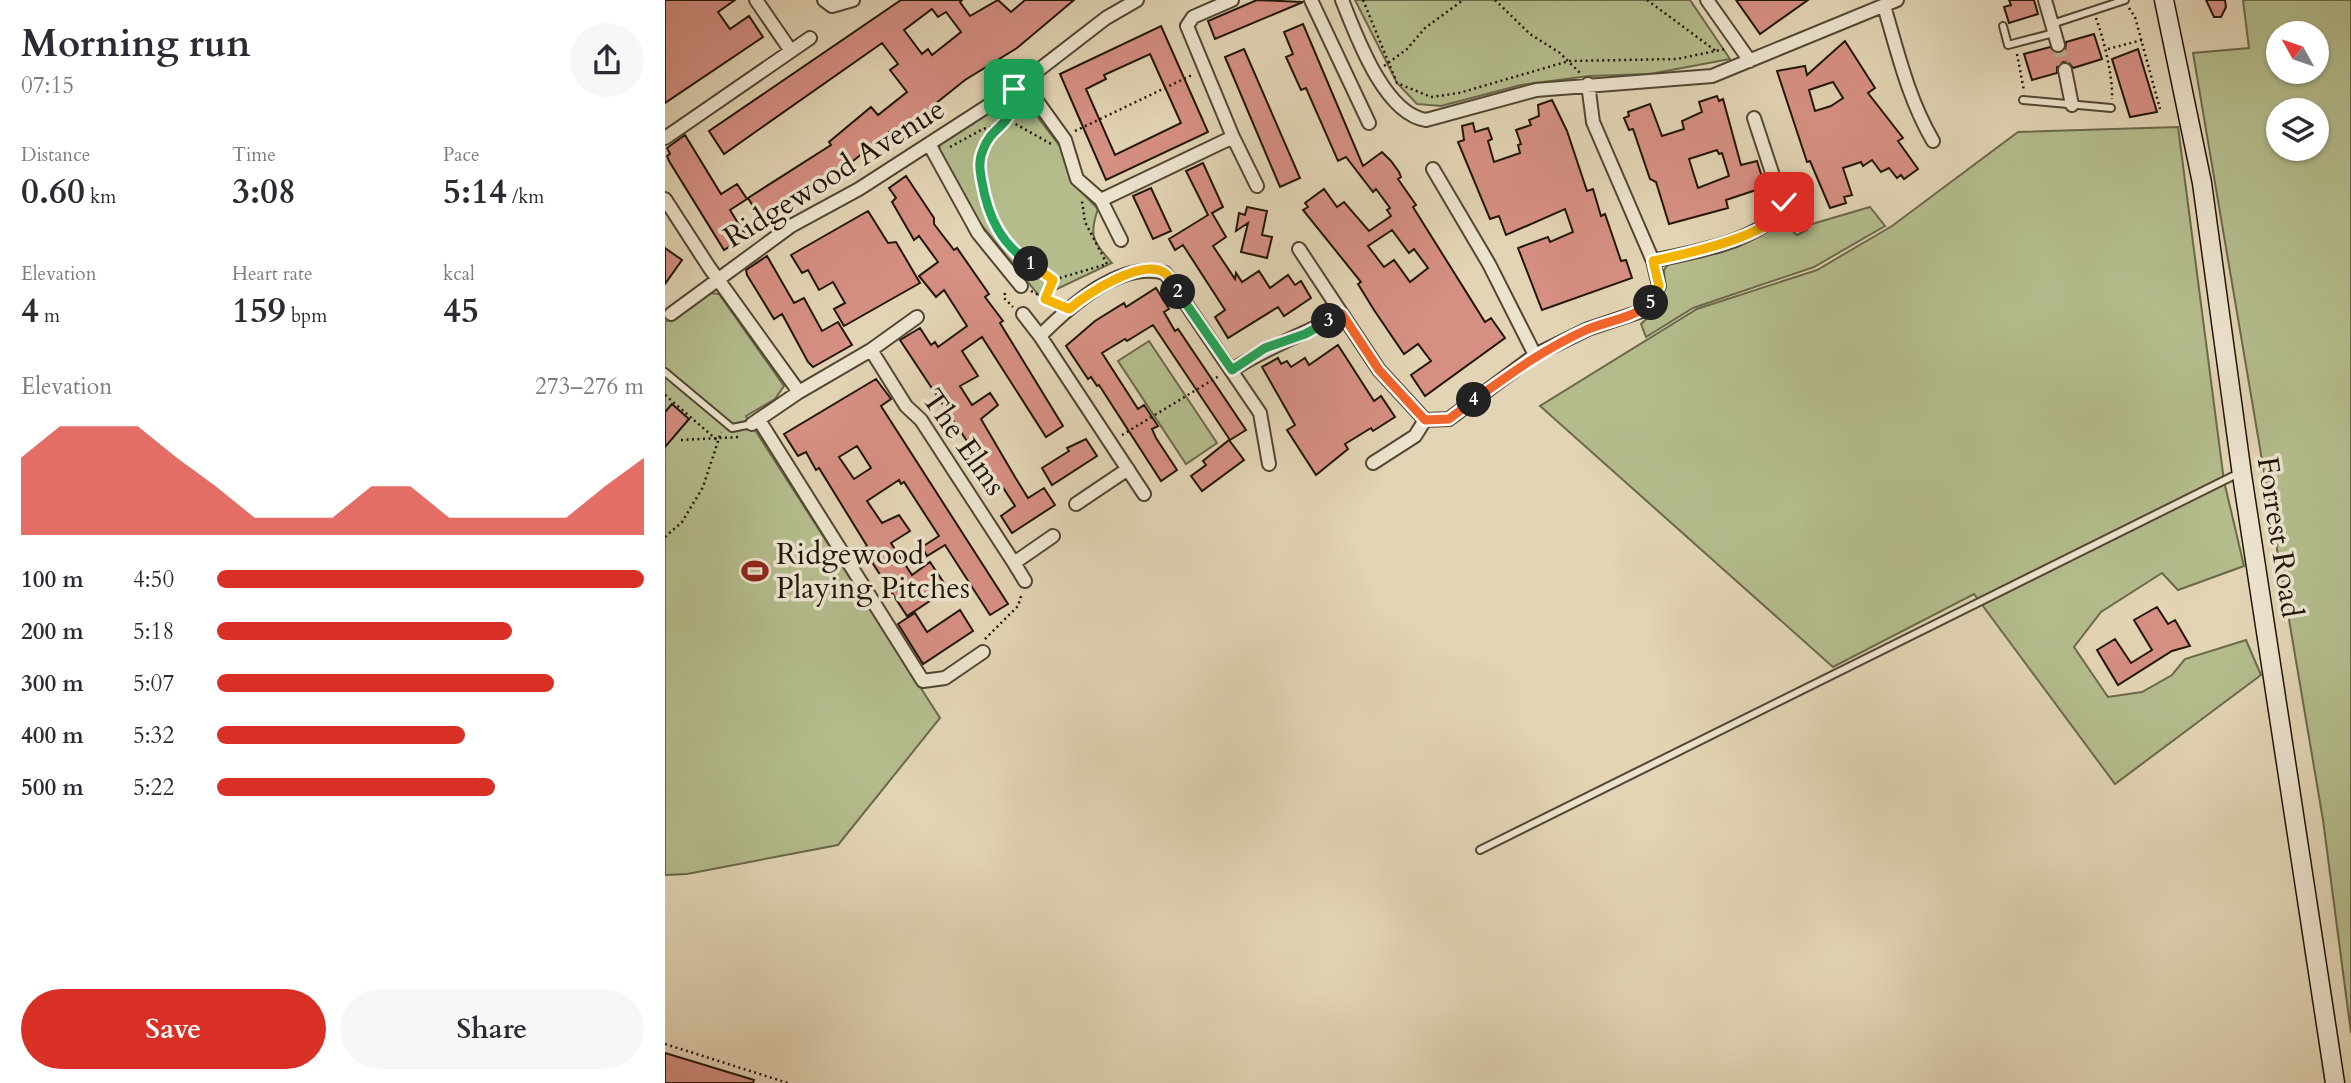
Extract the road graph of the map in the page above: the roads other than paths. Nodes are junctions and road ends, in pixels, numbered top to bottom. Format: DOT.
graph roads {
  1 [pos="756,0"];
  2 [pos="824,0"];
  3 [pos="853,0"];
  4 [pos="1137,0"];
  5 [pos="1232,0"];
  6 [pos="1311,0"];
  7 [pos="1342,0"];
  8 [pos="1707,0"];
  9 [pos="1897,0"];
  10 [pos="2045,0"];
  11 [pos="2164,0"];
  12 [pos="2125,1"];
  13 [pos="1884,6"];
  14 [pos="2003,26"];
  15 [pos="2055,34"];
  16 [pos="810,38"];
  17 [pos="791,51"];
  18 [pos="1750,61"];
  19 [pos="2065,70"];
  20 [pos="1588,84"];
  21 [pos="1019,86"];
  22 [pos="2024,100"];
  23 [pos="2073,105"];
  24 [pos="2111,108"];
  25 [pos="1754,118"];
  26 [pos="1369,122"];
  27 [pos="1233,137"];
  28 [pos="665,138"];
  29 [pos="1933,141"];
  30 [pos="929,144"];
  31 [pos="1433,169"];
  32 [pos="1257,186"];
  33 [pos="665,199"];
  34 [pos="1101,200"];
  35 [pos="1121,240"];
  36 [pos="1299,249"];
  37 [pos="1653,261"];
  38 [pos="719,279"];
  39 [pos="1021,286"];
  40 [pos="670,314"];
  41 [pos="1023,314"];
  42 [pos="1342,314"];
  43 [pos="918,317"];
  44 [pos="1040,336"];
  45 [pos="871,350"];
  46 [pos="1535,355"];
  47 [pos="1231,369"];
  48 [pos="665,372"];
  49 [pos="799,393"];
  50 [pos="1425,420"];
  51 [pos="755,422"];
  52 [pos="1373,463"];
  53 [pos="1269,464"];
  54 [pos="1128,469"];
  55 [pos="2242,475"];
  56 [pos="1144,494"];
  57 [pos="1076,503"];
  58 [pos="1053,536"];
  59 [pos="1014,563"];
  60 [pos="1025,581"];
  61 [pos="983,652"];
  62 [pos="1480,850"];
  63 [pos="2335,1083"];
  1 -- 17 [label="street"];
  2 -- 3 [label="street"];
  4 -- 21 [label="street, Ridgewood Avenue"];
  5 -- 27 [label="street"];
  6 -- 26 [label="street"];
  7 -- 20 [label="street"];
  8 -- 18 [label="street"];
  9 -- 13 [label="street"];
  10 -- 15 [label="street"];
  11 -- 55 [label="street, Forrest Road"];
  12 -- 15 [label="lane"];
  13 -- 18 [label="street"];
  13 -- 29 [label="street"];
  14 -- 15 [label="lane"];
  16 -- 17 [label="street"];
  17 -- 28 [label="street"];
  18 -- 20 [label="street"];
  19 -- 23 [label="street"];
  20 -- 37 [label="street"];
  21 -- 30 [label="street, Ridgewood Avenue"];
  21 -- 34 [label="street"];
  22 -- 23 [label="lane"];
  23 -- 24 [label="lane"];
  25 -- 37 [label="street"];
  27 -- 32 [label="street"];
  27 -- 34 [label="street"];
  30 -- 38 [label="street, Ridgewood Avenue"];
  30 -- 39 [label="street"];
  31 -- 46 [label="street"];
  33 -- 38 [label="street"];
  34 -- 35 [label="street"];
  36 -- 42 [label="street"];
  37 -- 46 [label="street"];
  38 -- 40 [label="street"];
  38 -- 49 [label="street, Ridgewood Avenue"];
  41 -- 44 [label="street"];
  42 -- 47 [label="street"];
  42 -- 50 [label="street"];
  43 -- 45 [label="street"];
  44 -- 47 [label="street"];
  44 -- 54 [label="street"];
  45 -- 49 [label="street"];
  45 -- 59 [label="street, The Elms"];
  46 -- 50 [label="street"];
  47 -- 53 [label="street"];
  48 -- 51 [label="lane"];
  49 -- 51 [label="street"];
  50 -- 52 [label="street"];
  51 -- 61 [label="street"];
  54 -- 56 [label="street"];
  54 -- 57 [label="street"];
  55 -- 62 [label="lane"];
  55 -- 63 [label="street, Forrest Road"];
  58 -- 59 [label="street"];
  59 -- 60 [label="street, The Elms"];
}
